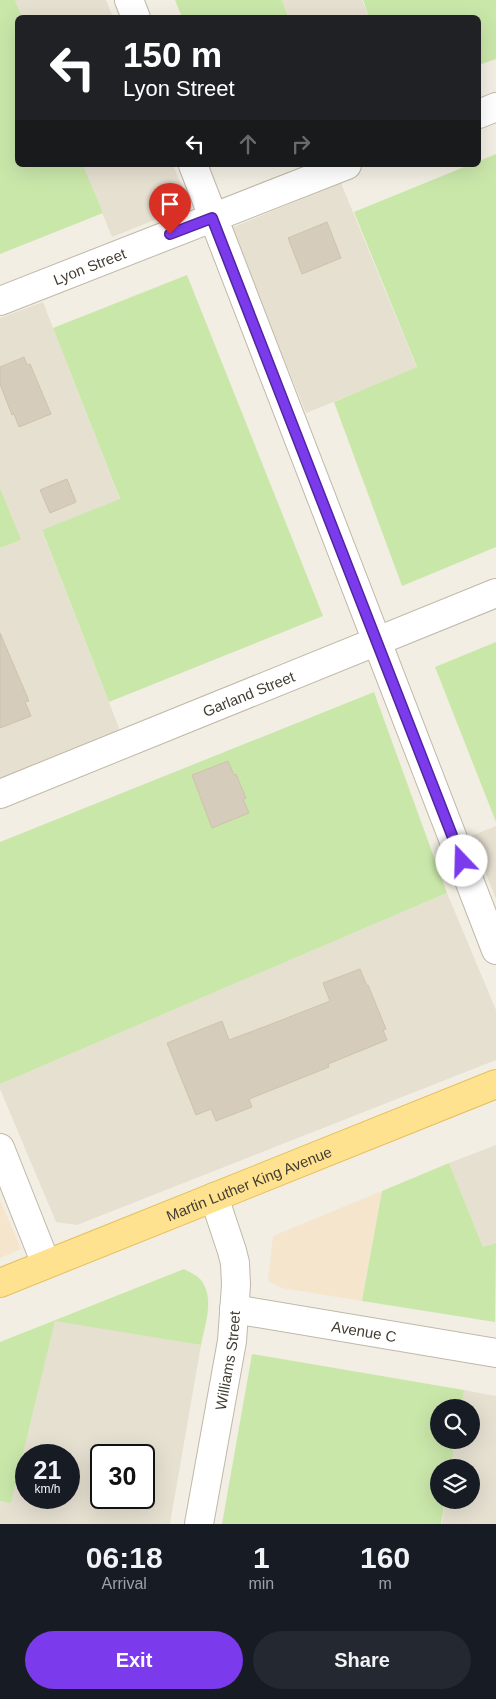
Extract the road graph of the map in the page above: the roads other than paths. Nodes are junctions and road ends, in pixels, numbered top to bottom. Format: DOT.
graph roads {
  1 [pos="129,0"];
  2 [pos="135,15"];
  3 [pos="496,107"];
  4 [pos="481,113"];
  5 [pos="193,167"];
  6 [pos="342,167"];
  7 [pos="212,218"];
  8 [pos="0,301"];
  9 [pos="496,593"];
  10 [pos="377,641"];
  11 [pos="0,794"];
  12 [pos="496,950"];
  13 [pos="496,1084"];
  14 [pos="0,1148"];
  15 [pos="214,1197"];
  16 [pos="46,1264"];
  17 [pos="0,1283"];
  18 [pos="234,1309"];
  19 [pos="496,1353"];
  20 [pos="199,1524"];
  1 -- 2 [label="street"];
  3 -- 4 [label="street"];
  5 -- 7 [label="street"];
  6 -- 7 [label="street, Lyon Street"];
  7 -- 8 [label="street, Lyon Street"];
  7 -- 10 [label="street"];
  9 -- 10 [label="street, Garland Street"];
  10 -- 11 [label="street, Garland Street"];
  10 -- 12 [label="street"];
  13 -- 15 [label="main road, Martin Luther King Avenue"];
  14 -- 16 [label="street"];
  15 -- 16 [label="main road, Martin Luther King Avenue"];
  15 -- 18 [label="street, Williams Street"];
  16 -- 17 [label="main road, Martin Luther King Avenue"];
  18 -- 19 [label="street, Avenue C"];
  18 -- 20 [label="street, Williams Street"];
}
